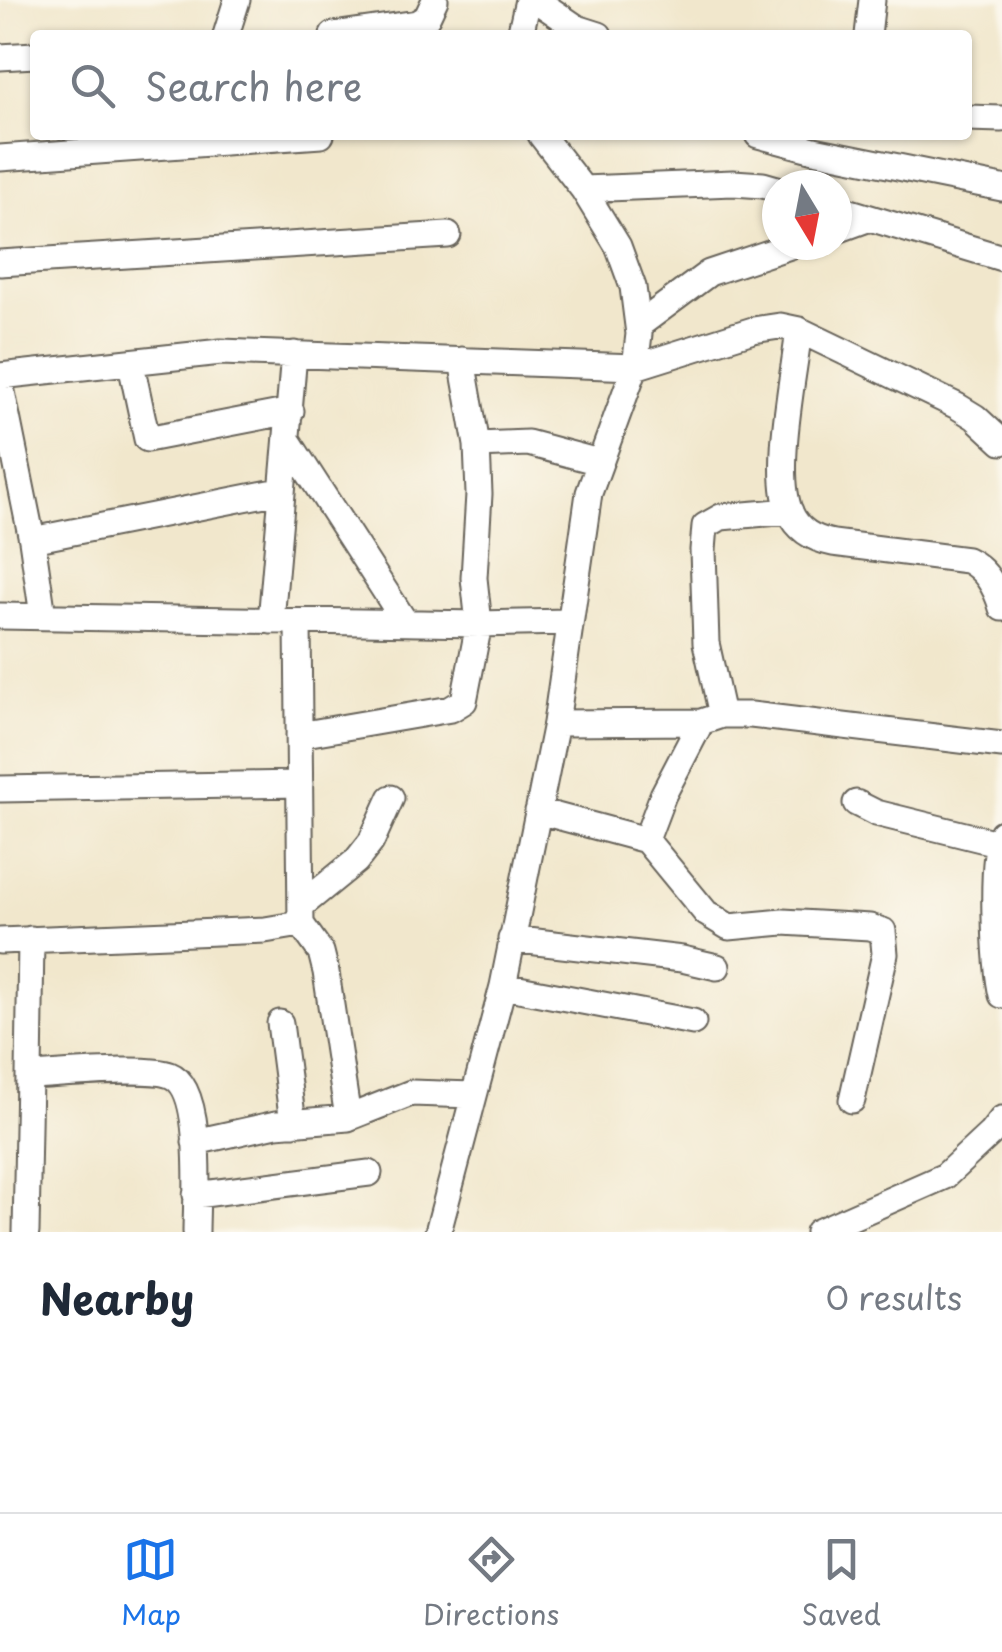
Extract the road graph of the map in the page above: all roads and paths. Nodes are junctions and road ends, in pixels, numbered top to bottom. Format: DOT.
graph roads {
  1 [pos="237,0"];
  2 [pos="436,0"];
  3 [pos="528,0"];
  4 [pos="536,0"];
  5 [pos="872,0"];
  6 [pos="228,30"];
  7 [pos="368,30"];
  8 [pos="521,30"];
  9 [pos="583,30"];
  10 [pos="869,30"];
  11 [pos="30,55"];
  12 [pos="0,57"];
  13 [pos="972,118"];
  14 [pos="1002,119"];
  15 [pos="237,140"];
  16 [pos="545,140"];
  17 [pos="800,140"];
  18 [pos="851,146"];
  19 [pos="0,158"];
  20 [pos="762,184"];
  21 [pos="1002,188"];
  22 [pos="583,189"];
  23 [pos="852,213"];
  24 [pos="870,218"];
  25 [pos="852,225"];
  26 [pos="448,234"];
  27 [pos="762,255"];
  28 [pos="1002,258"];
  29 [pos="0,263"];
  30 [pos="639,325"];
  31 [pos="799,330"];
  32 [pos="294,354"];
  33 [pos="462,360"];
  34 [pos="131,364"];
  35 [pos="635,366"];
  36 [pos="0,379"];
  37 [pos="291,410"];
  38 [pos="287,439"];
  39 [pos="1002,442"];
  40 [pos="477,444"];
  41 [pos="599,462"];
  42 [pos="280,491"];
  43 [pos="790,511"];
  44 [pos="32,540"];
  45 [pos="1002,608"];
  46 [pos="0,616"];
  47 [pos="42,616"];
  48 [pos="271,621"];
  49 [pos="298,622"];
  50 [pos="405,622"];
  51 [pos="568,622"];
  52 [pos="479,624"];
  53 [pos="712,718"];
  54 [pos="556,723"];
  55 [pos="299,736"];
  56 [pos="1002,745"];
  57 [pos="300,784"];
  58 [pos="0,789"];
  59 [pos="391,798"];
  60 [pos="856,803"];
  61 [pos="538,812"];
  62 [pos="1000,838"];
  63 [pos="646,840"];
  64 [pos="302,915"];
  65 [pos="30,939"];
  66 [pos="512,939"];
  67 [pos="0,941"];
  68 [pos="716,967"];
  69 [pos="503,986"];
  70 [pos="1002,994"];
  71 [pos="280,1022"];
  72 [pos="693,1022"];
  73 [pos="29,1076"];
  74 [pos="474,1095"];
  75 [pos="852,1100"];
  76 [pos="348,1118"];
  77 [pos="293,1123"];
  78 [pos="998,1132"];
  79 [pos="195,1142"];
  80 [pos="369,1174"];
  81 [pos="196,1196"];
  82 [pos="26,1232"];
  83 [pos="196,1232"];
  84 [pos="438,1232"];
  85 [pos="818,1232"];
  1 -- 6 [label="street"];
  2 -- 7 [label="street"];
  3 -- 8 [label="street"];
  4 -- 9 [label="street"];
  5 -- 10 [label="street"];
  11 -- 12 [label="street"];
  13 -- 14 [label="street"];
  15 -- 19 [label="street"];
  16 -- 22 [label="street"];
  17 -- 18 [label="street"];
  18 -- 21 [label="street"];
  20 -- 22 [label="street"];
  22 -- 30 [label="street"];
  23 -- 24 [label="street"];
  24 -- 25 [label="street"];
  24 -- 28 [label="street"];
  26 -- 29 [label="street"];
  27 -- 30 [label="street"];
  30 -- 35 [label="street"];
  31 -- 35 [label="street"];
  31 -- 39 [label="street"];
  31 -- 43 [label="street"];
  32 -- 33 [label="street"];
  32 -- 34 [label="street"];
  32 -- 37 [label="street"];
  33 -- 35 [label="street"];
  33 -- 40 [label="street"];
  34 -- 36 [label="street"];
  34 -- 37 [label="street"];
  35 -- 41 [label="street"];
  36 -- 44 [label="street"];
  37 -- 38 [label="street"];
  38 -- 42 [label="street"];
  38 -- 50 [label="street"];
  40 -- 41 [label="street"];
  40 -- 52 [label="street"];
  41 -- 51 [label="street"];
  42 -- 44 [label="street"];
  42 -- 48 [label="street"];
  43 -- 45 [label="street"];
  43 -- 53 [label="street"];
  44 -- 47 [label="street"];
  46 -- 47 [label="street"];
  47 -- 48 [label="street"];
  48 -- 49 [label="street"];
  49 -- 50 [label="street"];
  49 -- 55 [label="street"];
  50 -- 52 [label="street"];
  51 -- 52 [label="street"];
  51 -- 54 [label="street"];
  52 -- 55 [label="street"];
  53 -- 54 [label="street"];
  53 -- 56 [label="street"];
  53 -- 63 [label="street"];
  54 -- 61 [label="street"];
  55 -- 57 [label="street"];
  57 -- 58 [label="street"];
  57 -- 64 [label="street"];
  59 -- 64 [label="street"];
  60 -- 62 [label="street"];
  61 -- 63 [label="street"];
  61 -- 66 [label="street"];
  62 -- 70 [label="street"];
  63 -- 75 [label="street"];
  64 -- 65 [label="street"];
  64 -- 76 [label="street"];
  65 -- 67 [label="street"];
  65 -- 73 [label="street"];
  66 -- 68 [label="street"];
  66 -- 69 [label="street"];
  69 -- 72 [label="street"];
  69 -- 74 [label="street"];
  71 -- 77 [label="street"];
  73 -- 79 [label="street"];
  73 -- 82 [label="street"];
  74 -- 76 [label="street"];
  74 -- 84 [label="street"];
  76 -- 77 [label="street"];
  77 -- 79 [label="street"];
  78 -- 85 [label="street"];
  79 -- 81 [label="street"];
  80 -- 81 [label="street"];
  81 -- 83 [label="street"];
}
